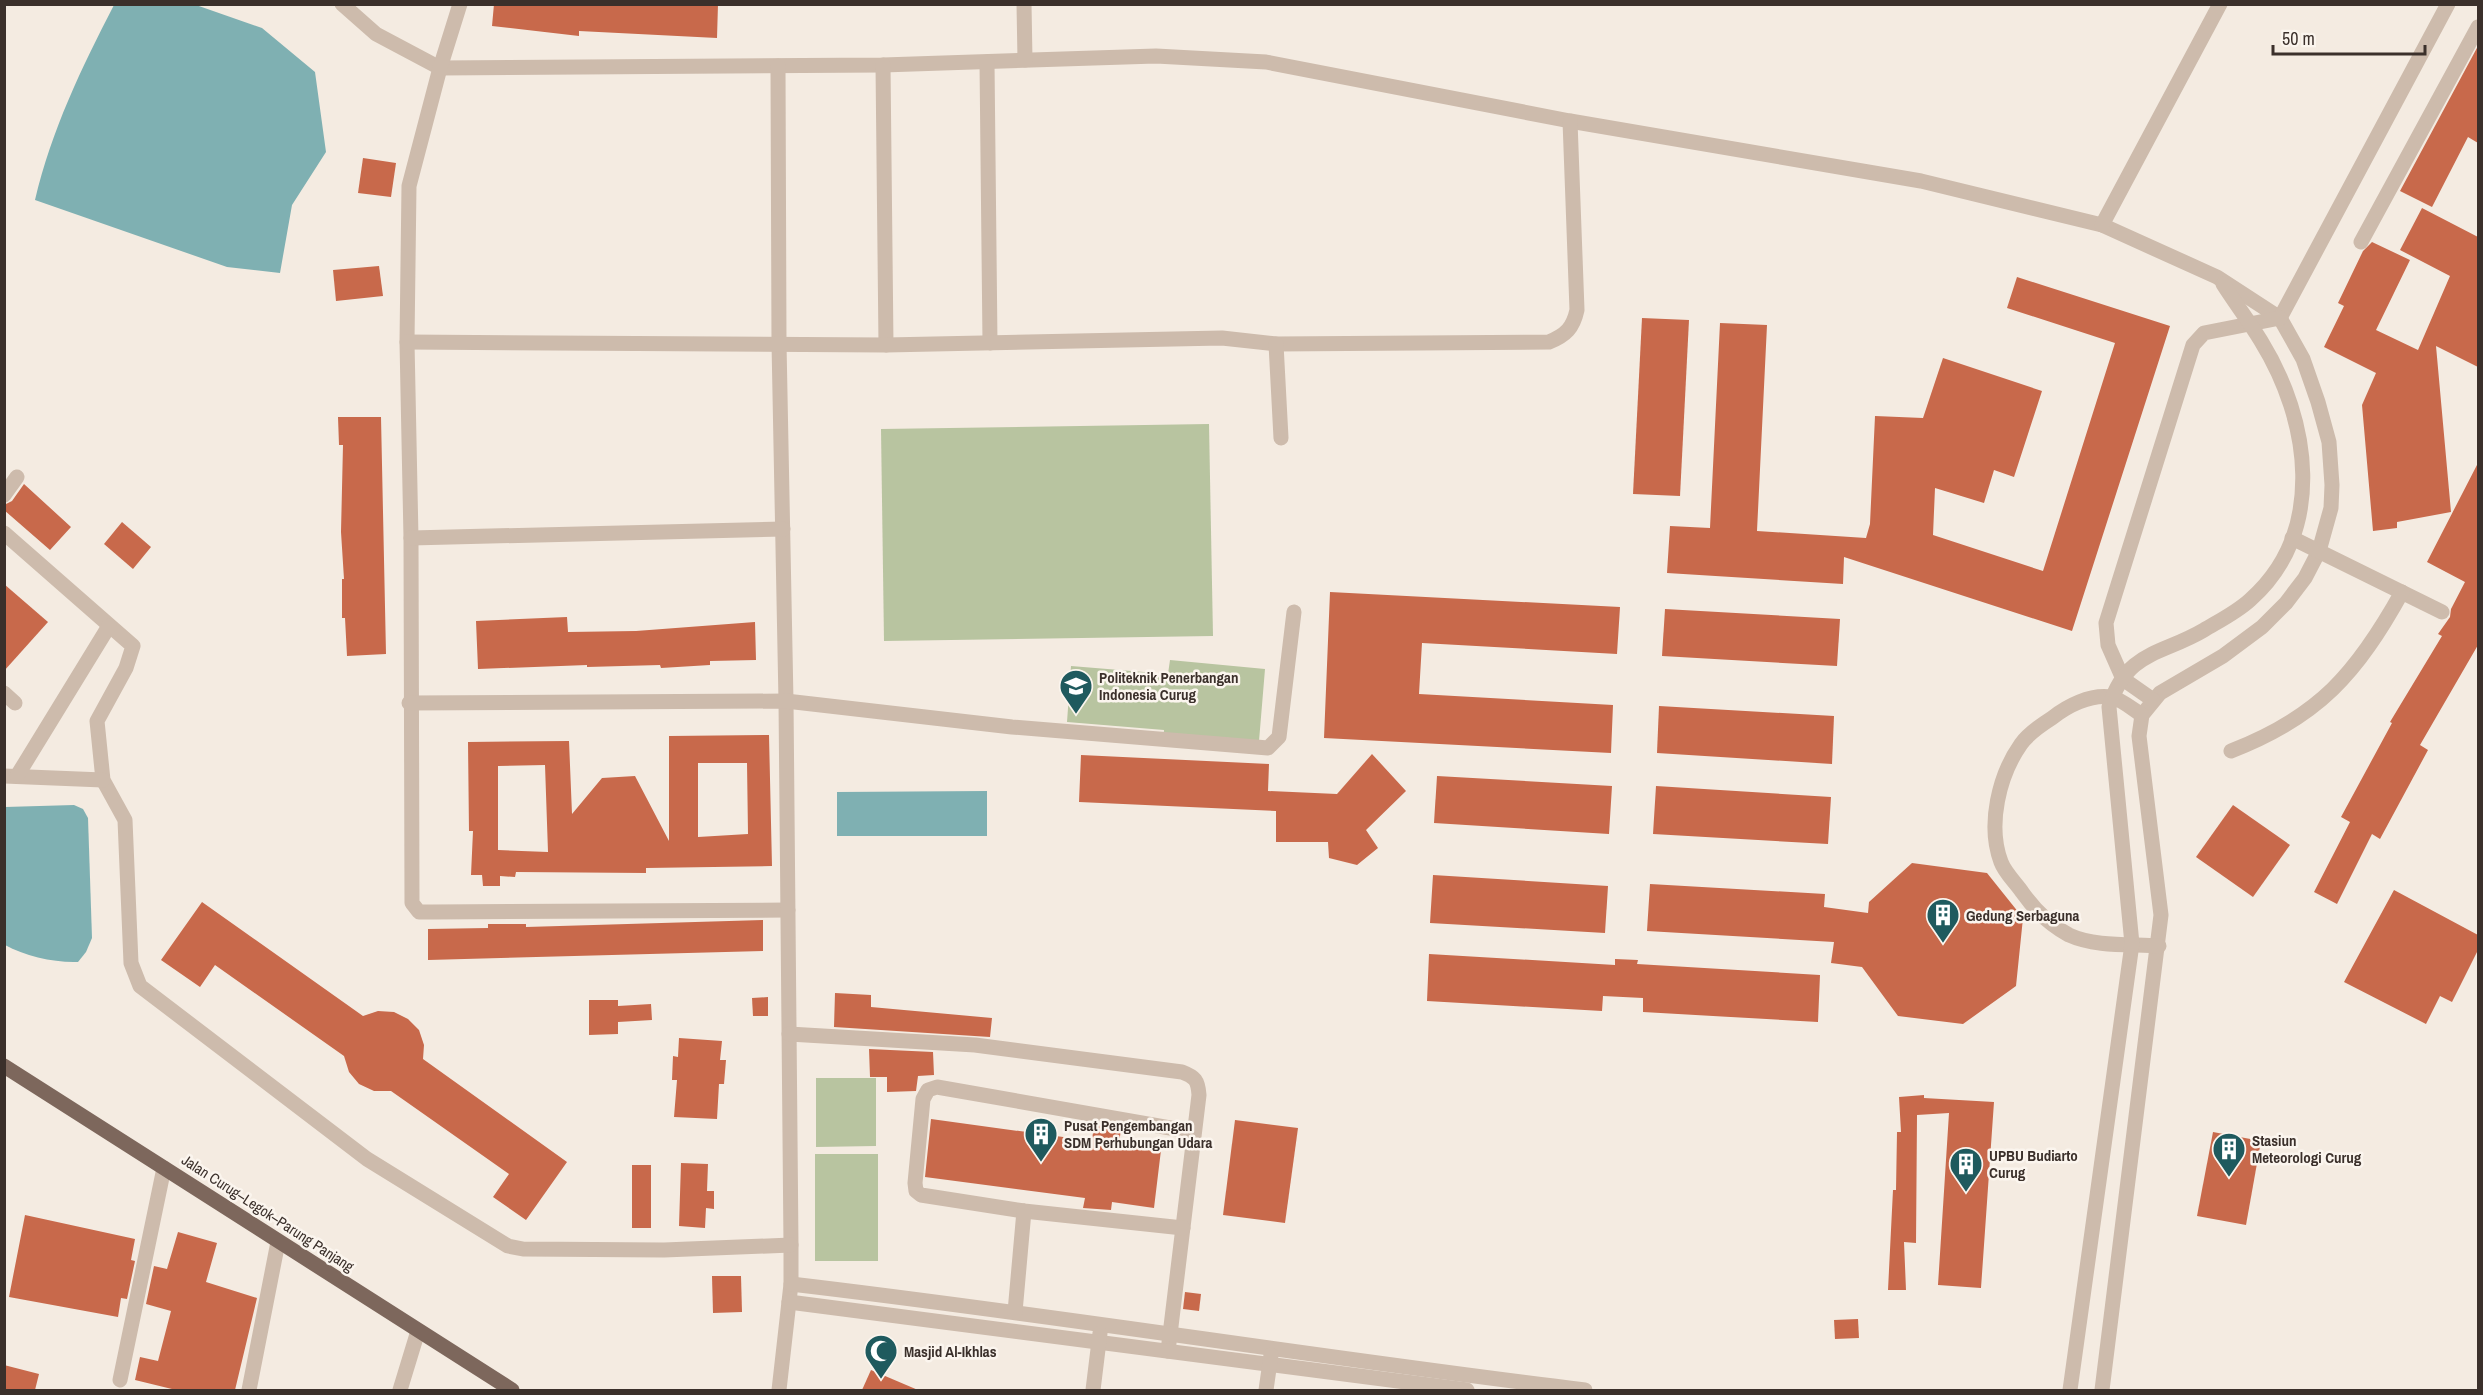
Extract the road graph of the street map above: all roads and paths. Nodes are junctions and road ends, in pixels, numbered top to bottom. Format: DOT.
graph roads {
  1 [pos="342,4"];
  2 [pos="460,4"];
  3 [pos="1024,4"];
  4 [pos="2220,4"];
  5 [pos="2448,4"];
  6 [pos="2478,27"];
  7 [pos="1025,60"];
  8 [pos="987,62"];
  9 [pos="883,65"];
  10 [pos="778,66"];
  11 [pos="440,68"];
  12 [pos="1570,121"];
  13 [pos="2102,225"];
  14 [pos="2361,242"];
  15 [pos="2217,277"];
  16 [pos="2280,318"];
  17 [pos="2249,322"];
  18 [pos="407,342"];
  19 [pos="778,343"];
  20 [pos="990,343"];
  21 [pos="1276,344"];
  22 [pos="886,345"];
  23 [pos="1281,438"];
  24 [pos="17,477"];
  25 [pos="4,495"];
  26 [pos="783,529"];
  27 [pos="4,533"];
  28 [pos="411,538"];
  29 [pos="2292,538"];
  30 [pos="2319,551"];
  31 [pos="2402,592"];
  32 [pos="1294,612"];
  33 [pos="2442,612"];
  34 [pos="109,626"];
  35 [pos="2123,679"];
  36 [pos="2112,697"];
  37 [pos="2153,700"];
  38 [pos="786,701"];
  39 [pos="409,703"];
  40 [pos="2142,715"];
  41 [pos="2231,751"];
  42 [pos="11,776"];
  43 [pos="103,780"];
  44 [pos="788,910"];
  45 [pos="2132,944"];
  46 [pos="2159,946"];
  47 [pos="789,1034"];
  48 [pos="4,1066"];
  49 [pos="1193,1132"];
  50 [pos="164,1168"];
  51 [pos="1024,1211"];
  52 [pos="1183,1228"];
  53 [pos="278,1242"];
  54 [pos="791,1245"];
  55 [pos="791,1284"];
  56 [pos="789,1302"];
  57 [pos="1016,1312"];
  58 [pos="1101,1324"];
  59 [pos="418,1331"];
  60 [pos="1170,1333"];
  61 [pos="1098,1342"];
  62 [pos="1272,1348"];
  63 [pos="1168,1351"];
  64 [pos="1270,1365"];
  65 [pos="120,1380"];
  66 [pos="1439,1383"];
  67 [pos="1497,1385"];
  68 [pos="249,1390"];
  69 [pos="400,1390"];
  70 [pos="512,1390"];
  71 [pos="779,1390"];
  72 [pos="1093,1390"];
  73 [pos="1266,1390"];
  74 [pos="1467,1390"];
  75 [pos="1585,1390"];
  76 [pos="2070,1390"];
  77 [pos="2102,1390"];
  1 -- 11 [label="street"];
  2 -- 11 [label="street"];
  3 -- 7 [label="street"];
  4 -- 13 [label="street"];
  5 -- 16 [label="street"];
  6 -- 14 [label="street"];
  7 -- 8 [label="street"];
  7 -- 12 [label="street"];
  8 -- 9 [label="street"];
  8 -- 20 [label="street"];
  9 -- 10 [label="street"];
  9 -- 22 [label="street"];
  10 -- 11 [label="street"];
  10 -- 19 [label="street"];
  11 -- 18 [label="street"];
  12 -- 13 [label="street"];
  12 -- 21 [label="street"];
  13 -- 15 [label="street"];
  15 -- 16 [label="street"];
  15 -- 17 [label="street"];
  16 -- 17 [label="street"];
  16 -- 30 [label="street"];
  17 -- 29 [label="street"];
  17 -- 35 [label="street"];
  18 -- 19 [label="street"];
  18 -- 28 [label="street"];
  19 -- 22 [label="street"];
  19 -- 26 [label="street"];
  20 -- 21 [label="street"];
  20 -- 22 [label="street"];
  21 -- 23 [label="street"];
  24 -- 25 [label="street"];
  26 -- 28 [label="street"];
  26 -- 38 [label="street"];
  27 -- 34 [label="street"];
  28 -- 39 [label="street"];
  29 -- 30 [label="street"];
  29 -- 35 [label="street"];
  30 -- 31 [label="street"];
  30 -- 37 [label="street"];
  31 -- 33 [label="street"];
  31 -- 41 [label="street"];
  32 -- 38 [label="street"];
  34 -- 42 [label="street"];
  34 -- 43 [label="street"];
  35 -- 36 [label="street"];
  35 -- 37 [label="street"];
  36 -- 40 [label="street"];
  36 -- 45 [label="street"];
  36 -- 45 [label="street"];
  37 -- 40 [label="street"];
  38 -- 39 [label="street"];
  38 -- 44 [label="street"];
  39 -- 44 [label="street"];
  40 -- 46 [label="street"];
  42 -- 43 [label="street"];
  43 -- 54 [label="street"];
  44 -- 47 [label="street"];
  45 -- 46 [label="street"];
  45 -- 76 [label="street"];
  46 -- 77 [label="street"];
  47 -- 49 [label="street"];
  47 -- 54 [label="street"];
  48 -- 50 [label="main road, Jalan Curug–Legok–Parung Panjang"];
  49 -- 51 [label="street"];
  49 -- 52 [label="street"];
  50 -- 53 [label="main road, Jalan Curug–Legok–Parung Panjang"];
  50 -- 65 [label="street"];
  51 -- 52 [label="street"];
  51 -- 57 [label="street"];
  52 -- 60 [label="street"];
  53 -- 59 [label="main road, Jalan Curug–Legok–Parung Panjang"];
  53 -- 68 [label="street"];
  54 -- 55 [label="street"];
  55 -- 56 [label="street"];
  55 -- 57 [label="street"];
  56 -- 61 [label="street"];
  56 -- 71 [label="street"];
  57 -- 58 [label="street"];
  58 -- 60 [label="street"];
  58 -- 61 [label="street"];
  59 -- 69 [label="street"];
  59 -- 70 [label="main road, Jalan Curug–Legok–Parung Panjang"];
  60 -- 62 [label="street"];
  60 -- 63 [label="street"];
  61 -- 63 [label="street"];
  61 -- 72 [label="street"];
  62 -- 64 [label="street"];
  62 -- 66 [label="street"];
  63 -- 64 [label="street"];
  64 -- 66 [label="street"];
  64 -- 73 [label="street"];
  66 -- 67 [label="street"];
  66 -- 74 [label="street"];
  67 -- 75 [label="street"];
}
